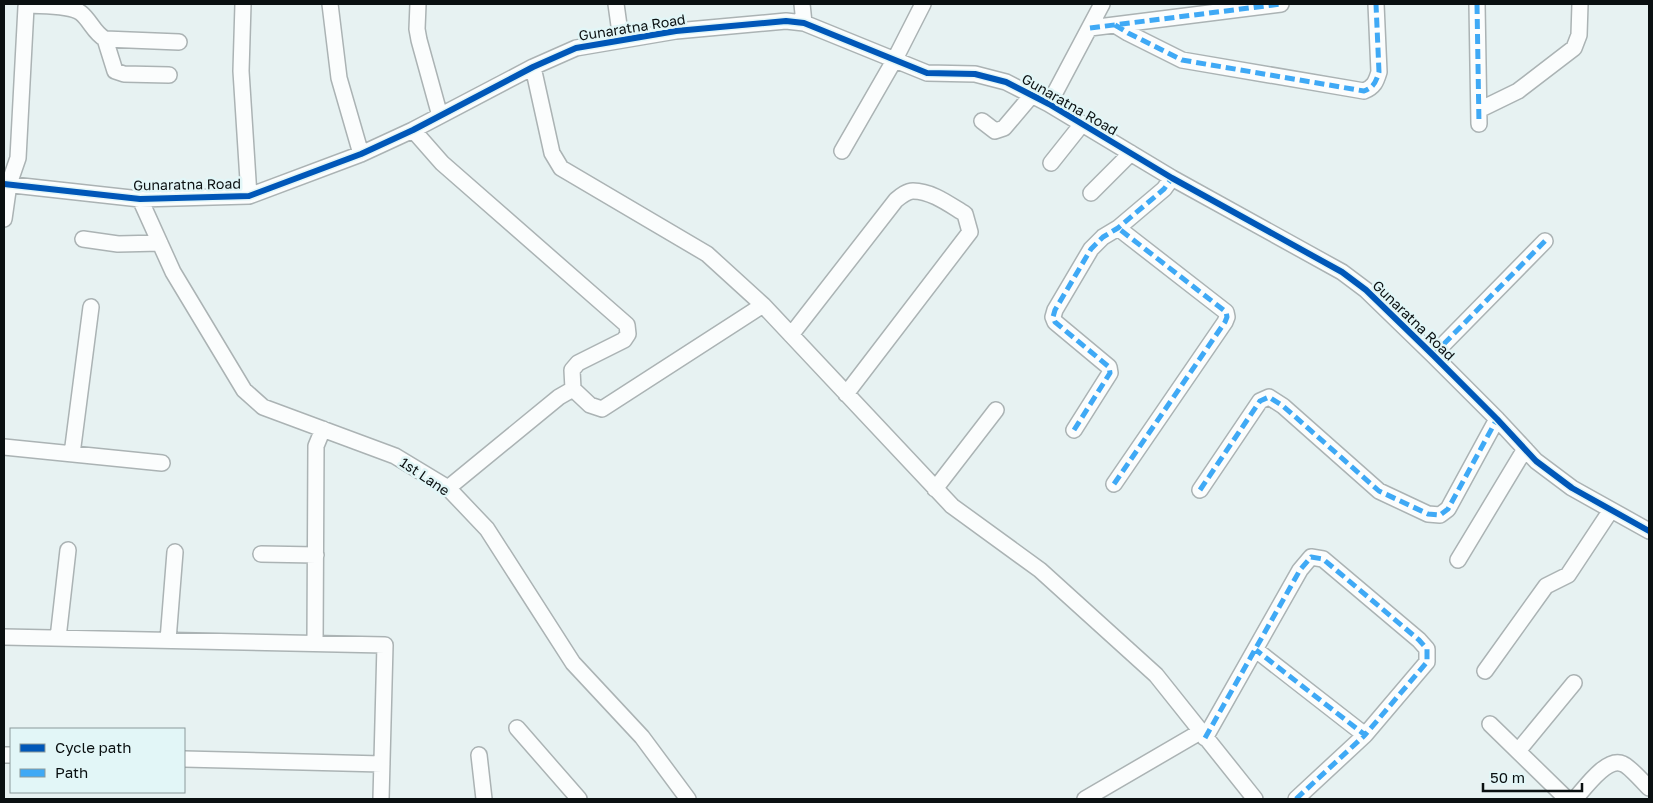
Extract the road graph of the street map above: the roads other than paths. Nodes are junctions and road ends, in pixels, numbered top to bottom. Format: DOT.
graph roads {
  1 [pos="30,4"];
  2 [pos="243,4"];
  3 [pos="330,4"];
  4 [pos="418,4"];
  5 [pos="616,4"];
  6 [pos="802,4"];
  7 [pos="923,4"];
  8 [pos="1102,4"];
  9 [pos="1281,4"];
  10 [pos="1376,4"];
  11 [pos="1477,4"];
  12 [pos="1580,4"];
  13 [pos="804,23"];
  14 [pos="1115,25"];
  15 [pos="1090,28"];
  16 [pos="105,39"];
  17 [pos="621,40"];
  18 [pos="179,42"];
  19 [pos="895,59"];
  20 [pos="533,67"];
  21 [pos="169,75"];
  22 [pos="1032,95"];
  23 [pos="1049,104"];
  24 [pos="440,116"];
  25 [pos="982,121"];
  26 [pos="1082,124"];
  27 [pos="413,130"];
  28 [pos="842,151"];
  29 [pos="1131,153"];
  30 [pos="361,154"];
  31 [pos="1051,163"];
  32 [pos="1172,178"];
  33 [pos="7,184"];
  34 [pos="1091,193"];
  35 [pos="249,196"];
  36 [pos="140,199"];
  37 [pos="4,219"];
  38 [pos="1118,228"];
  39 [pos="83,239"];
  40 [pos="1545,240"];
  41 [pos="160,243"];
  42 [pos="763,305"];
  43 [pos="91,307"];
  44 [pos="791,335"];
  45 [pos="1433,355"];
  46 [pos="573,389"];
  47 [pos="846,394"];
  48 [pos="996,410"];
  49 [pos="1497,419"];
  50 [pos="323,429"];
  51 [pos="1074,430"];
  52 [pos="4,447"];
  53 [pos="1525,449"];
  54 [pos="72,454"];
  55 [pos="162,463"];
  56 [pos="1114,484"];
  57 [pos="448,488"];
  58 [pos="935,488"];
  59 [pos="1200,490"];
  60 [pos="1611,510"];
  61 [pos="1649,531"];
  62 [pos="68,550"];
  63 [pos="175,552"];
  64 [pos="261,554"];
  65 [pos="316,555"];
  66 [pos="1458,560"];
  67 [pos="4,637"];
  68 [pos="58,638"];
  69 [pos="168,640"];
  70 [pos="315,643"];
  71 [pos="1256,650"];
  72 [pos="1486,671"];
  73 [pos="1574,683"];
  74 [pos="1490,724"];
  75 [pos="517,728"];
  76 [pos="1203,735"];
  77 [pos="1365,735"];
  78 [pos="1518,751"];
  79 [pos="479,755"];
  80 [pos="185,759"];
  81 [pos="382,764"];
  82 [pos="1649,788"];
  83 [pos="683,798"];
  84 [pos="381,799"];
  85 [pos="484,799"];
  86 [pos="579,799"];
  87 [pos="1085,799"];
  88 [pos="1255,799"];
  89 [pos="1296,799"];
  90 [pos="1567,799"];
  91 [pos="1575,799"];
  1 -- 16 [label="street"];
  1 -- 33 [label="street"];
  2 -- 35 [label="street"];
  3 -- 30 [label="street"];
  4 -- 24 [label="street"];
  5 -- 17 [label="street"];
  6 -- 13 [label="street"];
  7 -- 19 [label="street"];
  8 -- 15 [label="street"];
  9 -- 14 [label="street"];
  10 -- 14 [label="street"];
  11 -- 12 [label="street"];
  13 -- 17 [label="street, Gunaratna Road"];
  13 -- 19 [label="street, Gunaratna Road"];
  14 -- 15 [label="street"];
  15 -- 23 [label="street"];
  16 -- 18 [label="street"];
  16 -- 21 [label="street"];
  17 -- 20 [label="street, Gunaratna Road"];
  19 -- 22 [label="street, Gunaratna Road"];
  19 -- 28 [label="street"];
  20 -- 24 [label="street, Gunaratna Road"];
  20 -- 42 [label="street"];
  22 -- 23 [label="street, Gunaratna Road"];
  22 -- 25 [label="street"];
  23 -- 26 [label="street, Gunaratna Road"];
  24 -- 27 [label="street, Gunaratna Road"];
  26 -- 29 [label="street, Gunaratna Road"];
  26 -- 31 [label="street"];
  27 -- 30 [label="street, Gunaratna Road"];
  27 -- 46 [label="street"];
  29 -- 32 [label="street, Gunaratna Road"];
  29 -- 34 [label="street"];
  30 -- 35 [label="street, Gunaratna Road"];
  32 -- 38 [label="street"];
  32 -- 45 [label="street, Gunaratna Road"];
  33 -- 36 [label="street, Gunaratna Road"];
  33 -- 37 [label="street"];
  35 -- 36 [label="street, Gunaratna Road"];
  36 -- 41 [label="street, 1st Lane"];
  38 -- 51 [label="street"];
  38 -- 56 [label="street"];
  39 -- 41 [label="street"];
  40 -- 45 [label="street"];
  41 -- 50 [label="street, 1st Lane"];
  42 -- 44 [label="street"];
  42 -- 46 [label="street"];
  43 -- 54 [label="street"];
  44 -- 47 [label="street"];
  44 -- 47 [label="street"];
  45 -- 49 [label="street, Gunaratna Road"];
  46 -- 57 [label="street"];
  47 -- 58 [label="street"];
  48 -- 58 [label="street"];
  49 -- 53 [label="street, Gunaratna Road"];
  49 -- 59 [label="street"];
  50 -- 57 [label="street, 1st Lane"];
  50 -- 65 [label="street"];
  52 -- 54 [label="street"];
  53 -- 60 [label="street, Gunaratna Road"];
  53 -- 66 [label="street"];
  54 -- 55 [label="street"];
  57 -- 83 [label="street, 1st Lane"];
  58 -- 76 [label="street"];
  60 -- 61 [label="street, Gunaratna Road"];
  60 -- 72 [label="street"];
  62 -- 68 [label="street"];
  63 -- 69 [label="street"];
  64 -- 65 [label="street"];
  65 -- 70 [label="street"];
  67 -- 68 [label="street"];
  68 -- 69 [label="street"];
  69 -- 70 [label="street"];
  70 -- 81 [label="street"];
  71 -- 76 [label="street"];
  71 -- 77 [label="street"];
  71 -- 77 [label="street"];
  73 -- 78 [label="street"];
  74 -- 78 [label="street"];
  75 -- 86 [label="street"];
  76 -- 87 [label="street"];
  76 -- 88 [label="street"];
  77 -- 89 [label="street"];
  78 -- 90 [label="street"];
  79 -- 85 [label="street"];
  80 -- 81 [label="street"];
  81 -- 84 [label="street"];
  82 -- 91 [label="street"];
}
